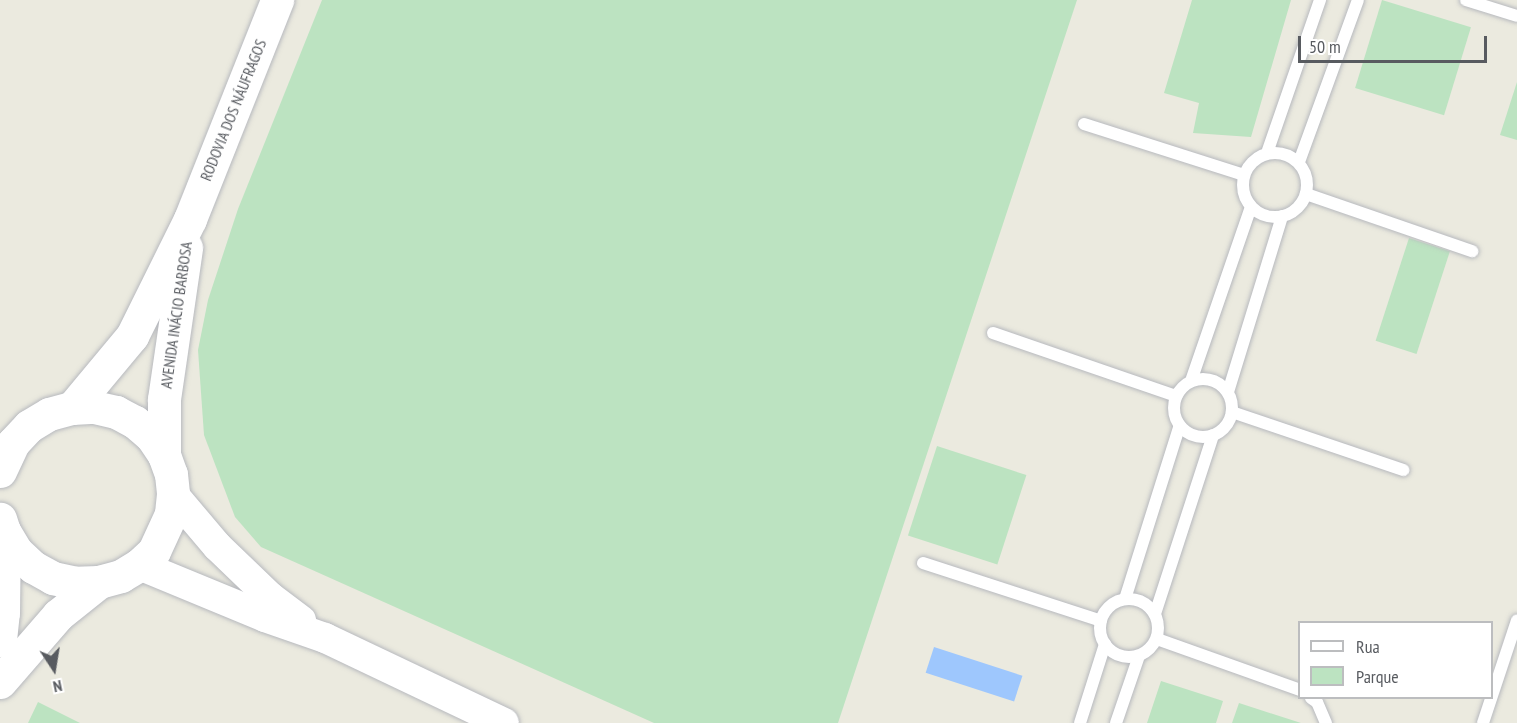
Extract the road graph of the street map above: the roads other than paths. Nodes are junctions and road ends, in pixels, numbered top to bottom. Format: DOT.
graph roads {
  1 [pos="277,0"];
  2 [pos="1320,0"];
  3 [pos="1358,0"];
  4 [pos="1466,0"];
  5 [pos="1517,16"];
  6 [pos="1084,124"];
  7 [pos="1267,153"];
  8 [pos="1299,162"];
  9 [pos="1244,175"];
  10 [pos="1306,194"];
  11 [pos="1251,207"];
  12 [pos="1282,216"];
  13 [pos="190,219"];
  14 [pos="1472,251"];
  15 [pos="993,333"];
  16 [pos="1191,381"];
  17 [pos="1228,392"];
  18 [pos="1176,396"];
  19 [pos="72,408"];
  20 [pos="1232,412"];
  21 [pos="1180,425"];
  22 [pos="1213,435"];
  23 [pos="164,455"];
  24 [pos="1403,470"];
  25 [pos="0,471"];
  26 [pos="173,494"];
  27 [pos="2,525"];
  28 [pos="922,563"];
  29 [pos="139,565"];
  30 [pos="99,582"];
  31 [pos="1125,599"];
  32 [pos="1155,614"];
  33 [pos="1517,620"];
  34 [pos="1101,621"];
  35 [pos="325,638"];
  36 [pos="1157,639"];
  37 [pos="0,640"];
  38 [pos="1105,645"];
  39 [pos="1139,656"];
  40 [pos="0,682"];
  41 [pos="1298,690"];
  42 [pos="1493,693"];
  43 [pos="1312,699"];
  44 [pos="1491,699"];
  45 [pos="504,723"];
  46 [pos="1080,723"];
  47 [pos="1116,723"];
  48 [pos="1326,723"];
  49 [pos="1483,723"];
  1 -- 13 [label="main road, RODOVIA DOS NÁUFRAGOS"];
  2 -- 7 [label="lane"];
  3 -- 8 [label="lane"];
  4 -- 5 [label="lane"];
  6 -- 9 [label="lane"];
  7 -- 8 [label="lane"];
  7 -- 9 [label="lane"];
  8 -- 10 [label="lane"];
  9 -- 11 [label="lane"];
  10 -- 12 [label="lane"];
  10 -- 14 [label="lane"];
  11 -- 12 [label="lane"];
  11 -- 16 [label="lane"];
  12 -- 17 [label="lane"];
  13 -- 19 [label="main road, AVENIDA INÁCIO BARBOSA"];
  13 -- 23 [label="main road, AVENIDA INÁCIO BARBOSA"];
  15 -- 18 [label="lane"];
  16 -- 17 [label="lane"];
  16 -- 18 [label="lane"];
  17 -- 20 [label="lane"];
  18 -- 21 [label="lane"];
  19 -- 23 [label="main road"];
  19 -- 25 [label="main road"];
  20 -- 22 [label="lane"];
  20 -- 24 [label="lane"];
  21 -- 22 [label="lane"];
  21 -- 31 [label="lane"];
  22 -- 32 [label="lane"];
  23 -- 26 [label="main road"];
  26 -- 29 [label="main road"];
  26 -- 35 [label="street"];
  27 -- 30 [label="main road"];
  27 -- 37 [label="main road"];
  28 -- 34 [label="lane"];
  29 -- 30 [label="main road"];
  29 -- 35 [label="street"];
  30 -- 40 [label="main road"];
  31 -- 32 [label="lane"];
  31 -- 34 [label="lane"];
  32 -- 36 [label="lane"];
  33 -- 42 [label="lane"];
  34 -- 38 [label="lane"];
  35 -- 45 [label="street"];
  36 -- 39 [label="lane"];
  36 -- 41 [label="lane"];
  38 -- 39 [label="lane"];
  38 -- 46 [label="lane"];
  39 -- 47 [label="lane"];
  43 -- 48 [label="lane"];
  44 -- 49 [label="lane"];
}
